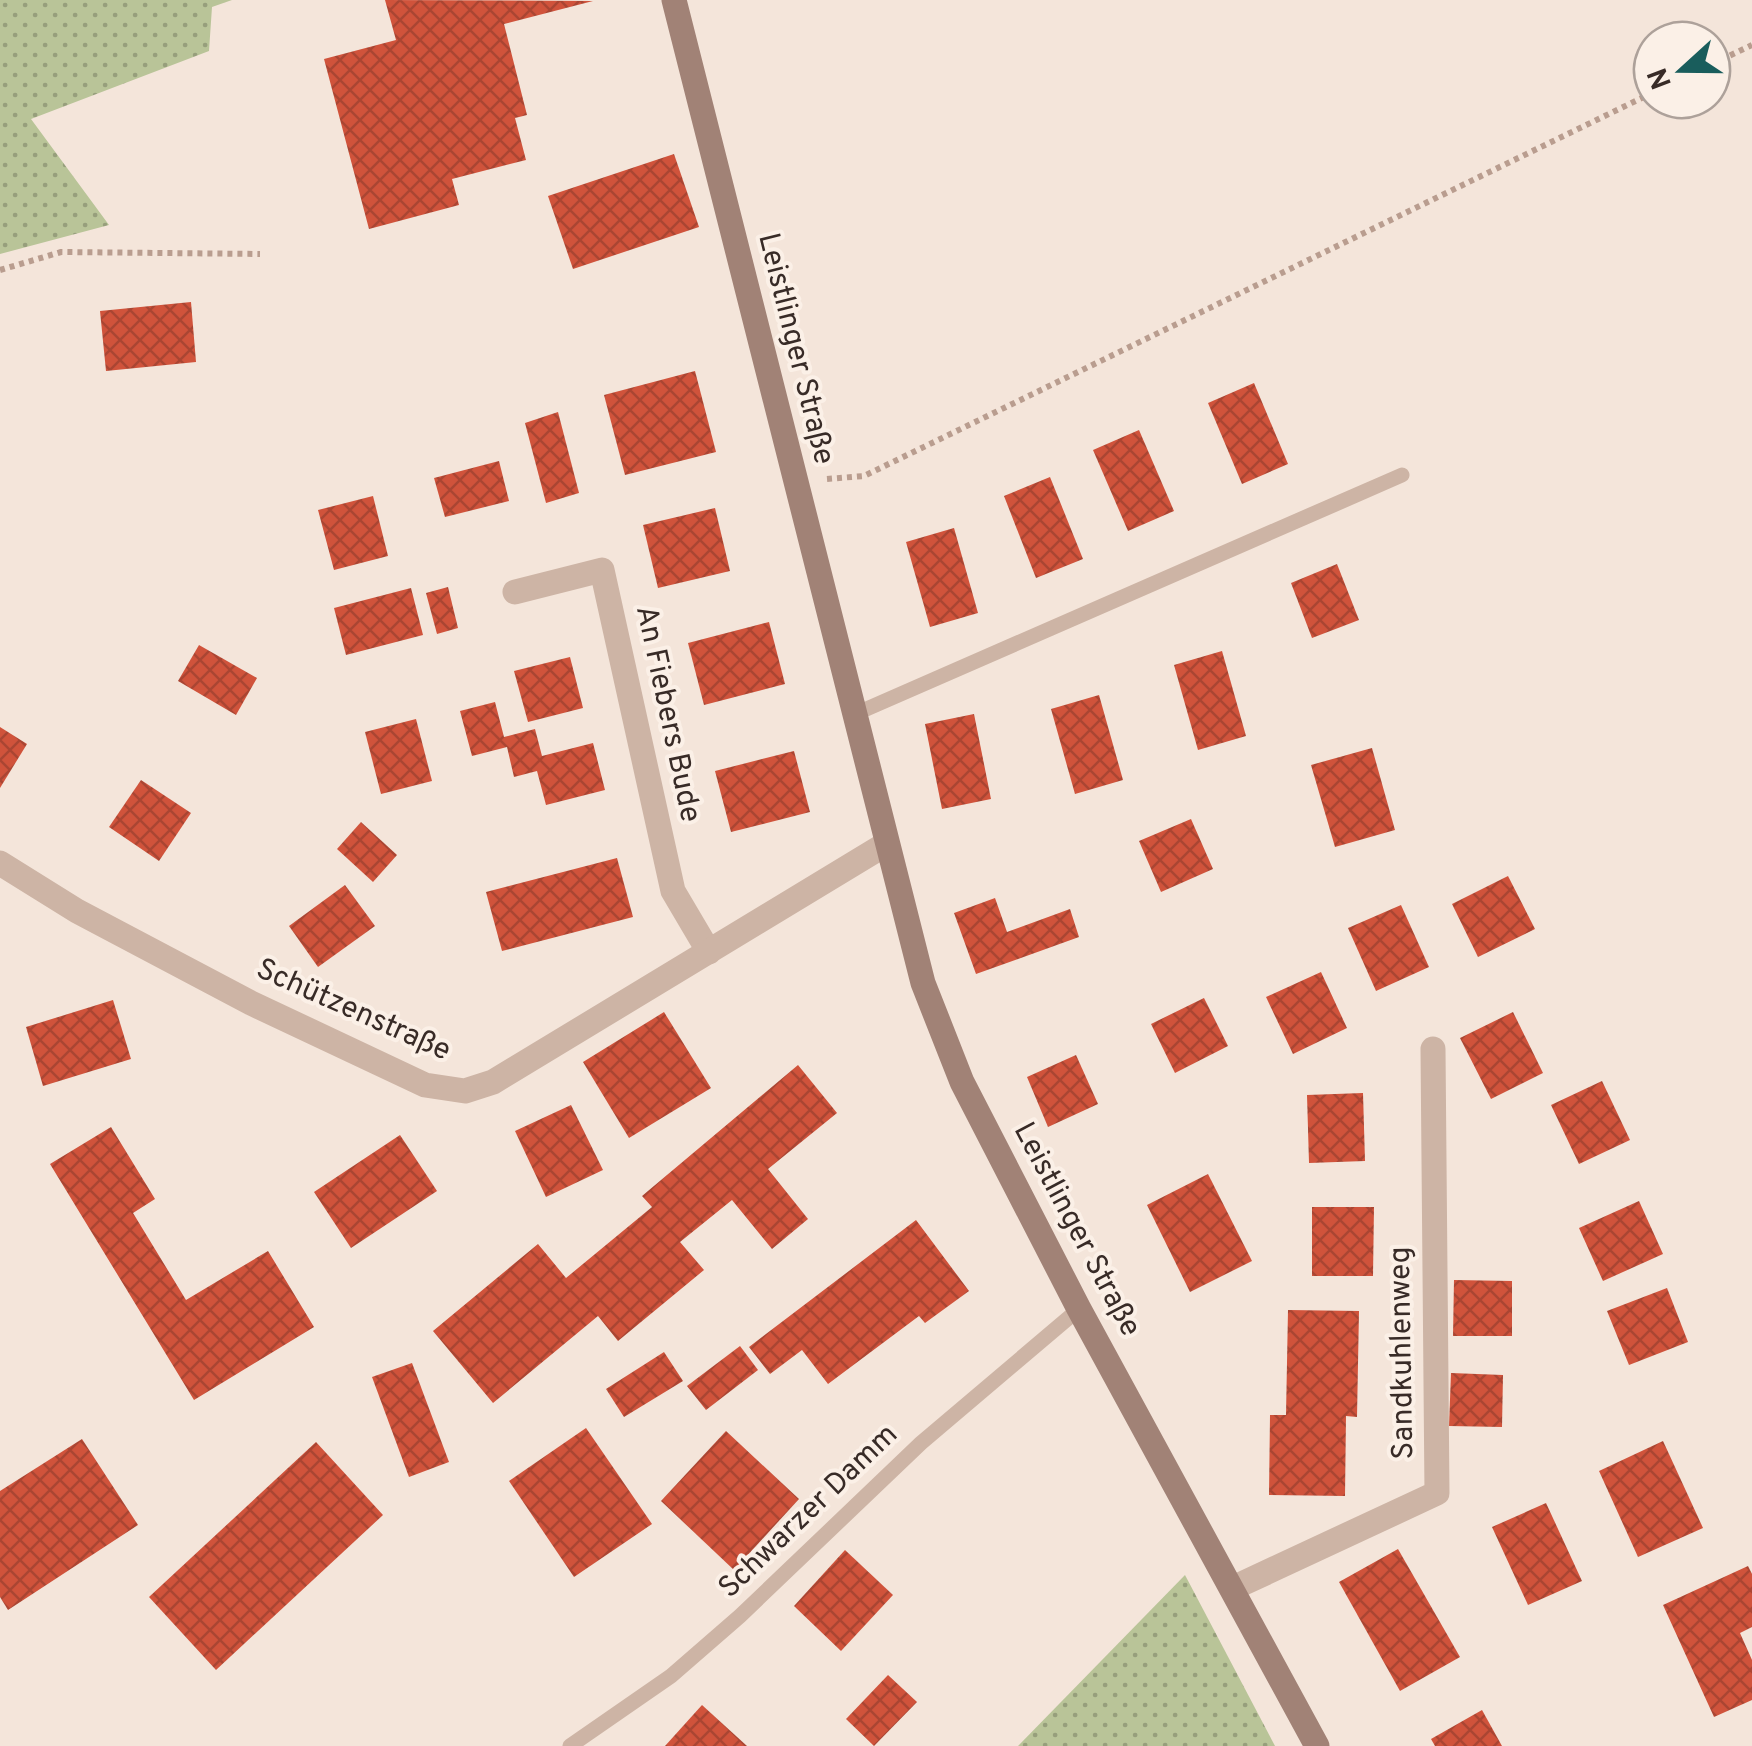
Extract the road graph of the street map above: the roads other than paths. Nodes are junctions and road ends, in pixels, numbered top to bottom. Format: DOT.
graph roads {
  1 [pos="674,0"];
  2 [pos="1402,475"];
  3 [pos="515,592"];
  4 [pos="855,714"];
  5 [pos="886,844"];
  6 [pos="0,863"];
  7 [pos="709,952"];
  8 [pos="1433,1049"];
  9 [pos="1079,1309"];
  10 [pos="1234,1588"];
  11 [pos="570,1746"];
  12 [pos="1317,1746"];
  1 -- 4 [label="street, Leistlinger Straße"];
  2 -- 4 [label="lane"];
  3 -- 7 [label="street, An Fiebers Bude"];
  4 -- 5 [label="street, Leistlinger Straße"];
  5 -- 7 [label="street, Schützenstraße"];
  5 -- 9 [label="street, Leistlinger Straße"];
  6 -- 7 [label="street, Schützenstraße"];
  8 -- 10 [label="street, Sandkuhlenweg"];
  9 -- 10 [label="street, Leistlinger Straße"];
  9 -- 11 [label="lane, Schwarzer Damm"];
  10 -- 12 [label="street, Leistlinger Straße"];
}
